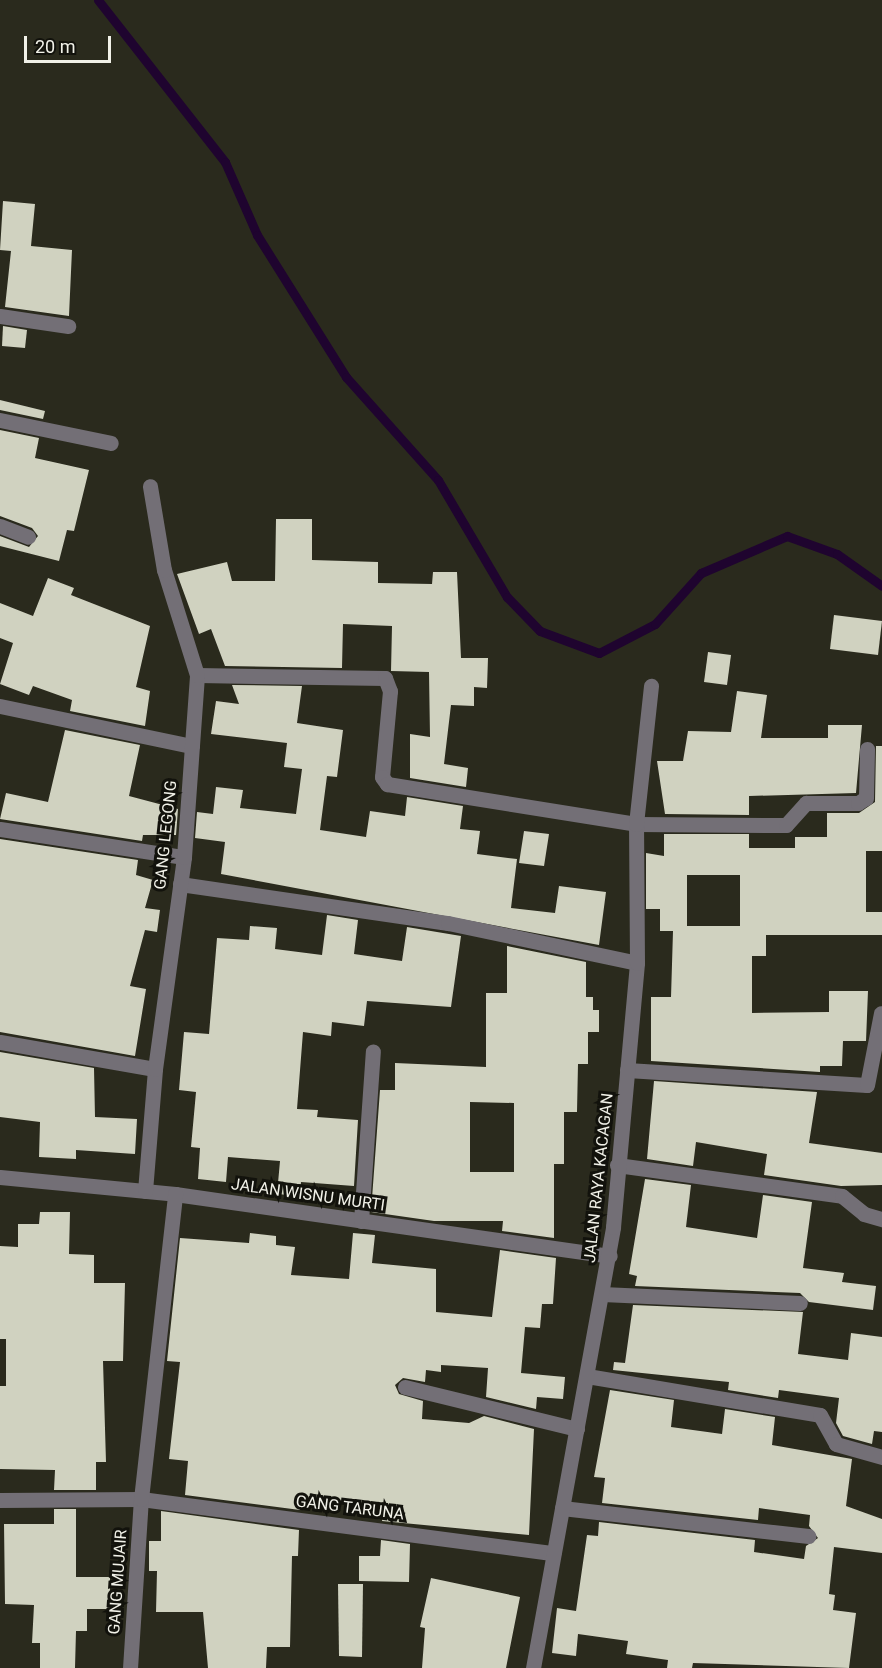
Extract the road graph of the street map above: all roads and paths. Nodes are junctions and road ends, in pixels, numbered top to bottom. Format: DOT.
graph roads {
  1 [pos="0,316"];
  2 [pos="68,326"];
  3 [pos="0,420"];
  4 [pos="111,442"];
  5 [pos="150,486"];
  6 [pos="0,526"];
  7 [pos="28,537"];
  8 [pos="197,675"];
  9 [pos="651,686"];
  10 [pos="0,706"];
  11 [pos="192,746"];
  12 [pos="867,749"];
  13 [pos="636,824"];
  14 [pos="0,829"];
  15 [pos="184,857"];
  16 [pos="180,884"];
  17 [pos="637,963"];
  18 [pos="881,1013"];
  19 [pos="0,1042"];
  20 [pos="373,1052"];
  21 [pos="155,1069"];
  22 [pos="627,1070"];
  23 [pos="617,1165"];
  24 [pos="0,1177"];
  25 [pos="144,1191"];
  26 [pos="175,1194"];
  27 [pos="882,1219"];
  28 [pos="361,1221"];
  29 [pos="610,1256"];
  30 [pos="602,1294"];
  31 [pos="800,1303"];
  32 [pos="587,1376"];
  33 [pos="405,1387"];
  34 [pos="577,1429"];
  35 [pos="882,1457"];
  36 [pos="141,1499"];
  37 [pos="0,1500"];
  38 [pos="562,1508"];
  39 [pos="808,1536"];
  40 [pos="554,1552"];
  41 [pos="130,1668"];
  42 [pos="533,1668"];
  1 -- 2 [label="street"];
  3 -- 4 [label="street"];
  5 -- 8 [label="street, GANG LEGONG"];
  6 -- 7 [label="street"];
  8 -- 11 [label="street, GANG LEGONG"];
  8 -- 13 [label="street"];
  9 -- 13 [label="street, JALAN RAYA KACAGAN"];
  10 -- 11 [label="street"];
  11 -- 15 [label="street, GANG LEGONG"];
  12 -- 13 [label="street"];
  13 -- 17 [label="street, JALAN RAYA KACAGAN"];
  14 -- 15 [label="street"];
  15 -- 16 [label="street, GANG LEGONG"];
  16 -- 17 [label="street"];
  16 -- 21 [label="street, GANG LEGONG"];
  17 -- 22 [label="street, JALAN RAYA KACAGAN"];
  18 -- 22 [label="street"];
  19 -- 21 [label="street"];
  20 -- 28 [label="street"];
  21 -- 25 [label="street, GANG LEGONG"];
  22 -- 23 [label="street, JALAN RAYA KACAGAN"];
  23 -- 27 [label="street"];
  23 -- 29 [label="street, JALAN RAYA KACAGAN"];
  24 -- 25 [label="street, JALAN WISNU MURTI"];
  25 -- 26 [label="street, JALAN WISNU MURTI"];
  26 -- 28 [label="street, JALAN WISNU MURTI"];
  26 -- 36 [label="street, GANG MUJAIR"];
  28 -- 29 [label="street, JALAN WISNU MURTI"];
  29 -- 30 [label="street, JALAN RAYA KACAGAN"];
  30 -- 31 [label="street"];
  30 -- 32 [label="street, JALAN RAYA KACAGAN"];
  32 -- 34 [label="street, JALAN RAYA KACAGAN"];
  32 -- 35 [label="street"];
  33 -- 34 [label="street"];
  34 -- 38 [label="street, JALAN RAYA KACAGAN"];
  36 -- 37 [label="street, GANG TARUNA"];
  36 -- 40 [label="street, GANG TARUNA"];
  36 -- 41 [label="street, GANG MUJAIR"];
  38 -- 39 [label="street"];
  38 -- 40 [label="street, JALAN RAYA KACAGAN"];
  40 -- 42 [label="street, JALAN RAYA KACAGAN"];
}
